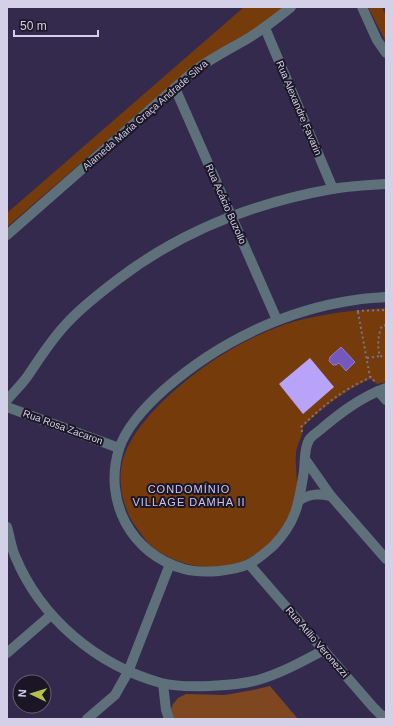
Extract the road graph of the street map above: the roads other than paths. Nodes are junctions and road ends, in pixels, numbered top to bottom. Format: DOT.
graph roads {
  1 [pos="291,7"];
  2 [pos="362,7"];
  3 [pos="265,28"];
  4 [pos="386,53"];
  5 [pos="175,88"];
  6 [pos="386,184"];
  7 [pos="333,189"];
  8 [pos="231,216"];
  9 [pos="7,234"];
  10 [pos="386,298"];
  11 [pos="277,320"];
  12 [pos="380,387"];
  13 [pos="7,400"];
  14 [pos="386,400"];
  15 [pos="7,407"];
  16 [pos="119,448"];
  17 [pos="305,459"];
  18 [pos="331,496"];
  19 [pos="300,500"];
  20 [pos="7,527"];
  21 [pos="386,559"];
  22 [pos="170,564"];
  23 [pos="249,564"];
  24 [pos="51,615"];
  25 [pos="324,650"];
  26 [pos="7,653"];
  27 [pos="128,672"];
  28 [pos="163,684"];
  29 [pos="386,717"];
  30 [pos="87,719"];
  31 [pos="169,719"];
  1 -- 3 [label="street, Alameda Maria Graça Andrade Silva"];
  2 -- 4 [label="street"];
  3 -- 5 [label="street, Alameda Maria Graça Andrade Silva"];
  3 -- 7 [label="street, Rua Alexandre Favarin"];
  5 -- 8 [label="street, Rua Acácio Buzollo"];
  5 -- 9 [label="street, Alameda Maria Graça Andrade Silva"];
  6 -- 7 [label="street"];
  7 -- 8 [label="street"];
  8 -- 11 [label="street, Rua Acácio Buzollo"];
  8 -- 13 [label="street"];
  10 -- 11 [label="street"];
  11 -- 16 [label="street"];
  12 -- 14 [label="street"];
  12 -- 17 [label="street"];
  15 -- 16 [label="street, Rua Rosa Zacaron"];
  16 -- 22 [label="street"];
  17 -- 18 [label="street"];
  17 -- 19 [label="street"];
  18 -- 19 [label="street"];
  18 -- 21 [label="street"];
  19 -- 23 [label="street"];
  20 -- 24 [label="street"];
  22 -- 23 [label="street"];
  22 -- 27 [label="street"];
  23 -- 25 [label="street, Rua Atílio Veronezzi"];
  24 -- 26 [label="street"];
  24 -- 27 [label="street"];
  25 -- 28 [label="street"];
  25 -- 29 [label="street, Rua Atílio Veronezzi"];
  27 -- 28 [label="street"];
  27 -- 30 [label="street"];
  28 -- 31 [label="street"];
}
